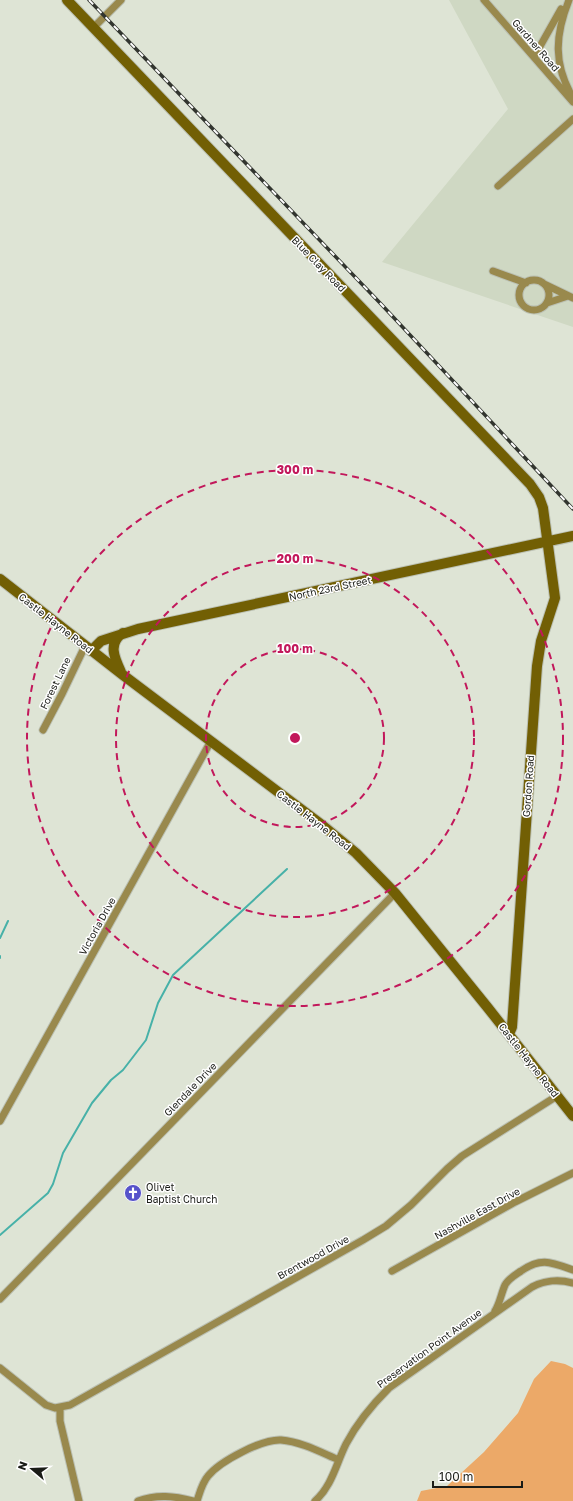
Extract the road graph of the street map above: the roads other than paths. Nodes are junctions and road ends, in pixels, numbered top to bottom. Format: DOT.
graph roads {
  1 [pos="67,0"];
  2 [pos="121,0"];
  3 [pos="484,0"];
  4 [pos="568,0"];
  5 [pos="93,28"];
  6 [pos="534,57"];
  7 [pos="573,98"];
  8 [pos="573,102"];
  9 [pos="573,119"];
  10 [pos="498,186"];
  11 [pos="493,271"];
  12 [pos="526,283"];
  13 [pos="544,284"];
  14 [pos="570,297"];
  15 [pos="547,303"];
  16 [pos="573,536"];
  17 [pos="548,541"];
  18 [pos="0,580"];
  19 [pos="125,632"];
  20 [pos="88,648"];
  21 [pos="123,676"];
  22 [pos="43,730"];
  23 [pos="211,741"];
  24 [pos="395,893"];
  25 [pos="509,1034"];
  26 [pos="557,1096"];
  27 [pos="573,1116"];
  28 [pos="0,1121"];
  29 [pos="573,1173"];
  30 [pos="573,1270"];
  31 [pos="392,1271"];
  32 [pos="573,1283"];
  33 [pos="0,1299"];
  34 [pos="494,1313"];
  35 [pos="0,1368"];
  36 [pos="60,1408"];
  37 [pos="339,1460"];
  38 [pos="79,1501"];
  39 [pos="138,1501"];
  40 [pos="193,1501"];
  41 [pos="197,1501"];
  42 [pos="315,1501"];
  1 -- 5 [label="main road, Blue Clay Road"];
  2 -- 5 [label="street"];
  3 -- 6 [label="street, Gardner Road"];
  4 -- 6 [label="street"];
  4 -- 7 [label="street"];
  5 -- 17 [label="main road, Blue Clay Road"];
  6 -- 8 [label="street, Gardner Road"];
  9 -- 10 [label="street"];
  11 -- 12 [label="street"];
  12 -- 13 [label="street"];
  12 -- 15 [label="street"];
  13 -- 14 [label="street"];
  13 -- 15 [label="street"];
  14 -- 15 [label="street"];
  16 -- 17 [label="main road, North 23rd Street"];
  17 -- 19 [label="main road, North 23rd Street"];
  17 -- 25 [label="main road, Gordon Road"];
  18 -- 20 [label="main road, Castle Hayne Road"];
  19 -- 20 [label="main road, North 23rd Street"];
  19 -- 21 [label="main road"];
  20 -- 21 [label="main road, Castle Hayne Road"];
  20 -- 22 [label="street, Forest Lane"];
  21 -- 23 [label="main road, Castle Hayne Road"];
  23 -- 24 [label="main road, Castle Hayne Road"];
  23 -- 28 [label="street, Victoria Drive"];
  24 -- 25 [label="main road, Castle Hayne Road"];
  24 -- 33 [label="street, Glendale Drive"];
  25 -- 26 [label="main road, Castle Hayne Road"];
  26 -- 27 [label="main road, Castle Hayne Road"];
  26 -- 36 [label="street, Brentwood Drive"];
  29 -- 31 [label="street, Nashville East Drive"];
  30 -- 34 [label="street, Preservation Point Avenue"];
  32 -- 34 [label="street, Preservation Point Avenue"];
  34 -- 37 [label="street, Preservation Point Avenue"];
  35 -- 36 [label="street"];
  36 -- 38 [label="street"];
  37 -- 41 [label="street"];
  37 -- 42 [label="street, Preservation Point Avenue"];
  39 -- 40 [label="street"];
}
